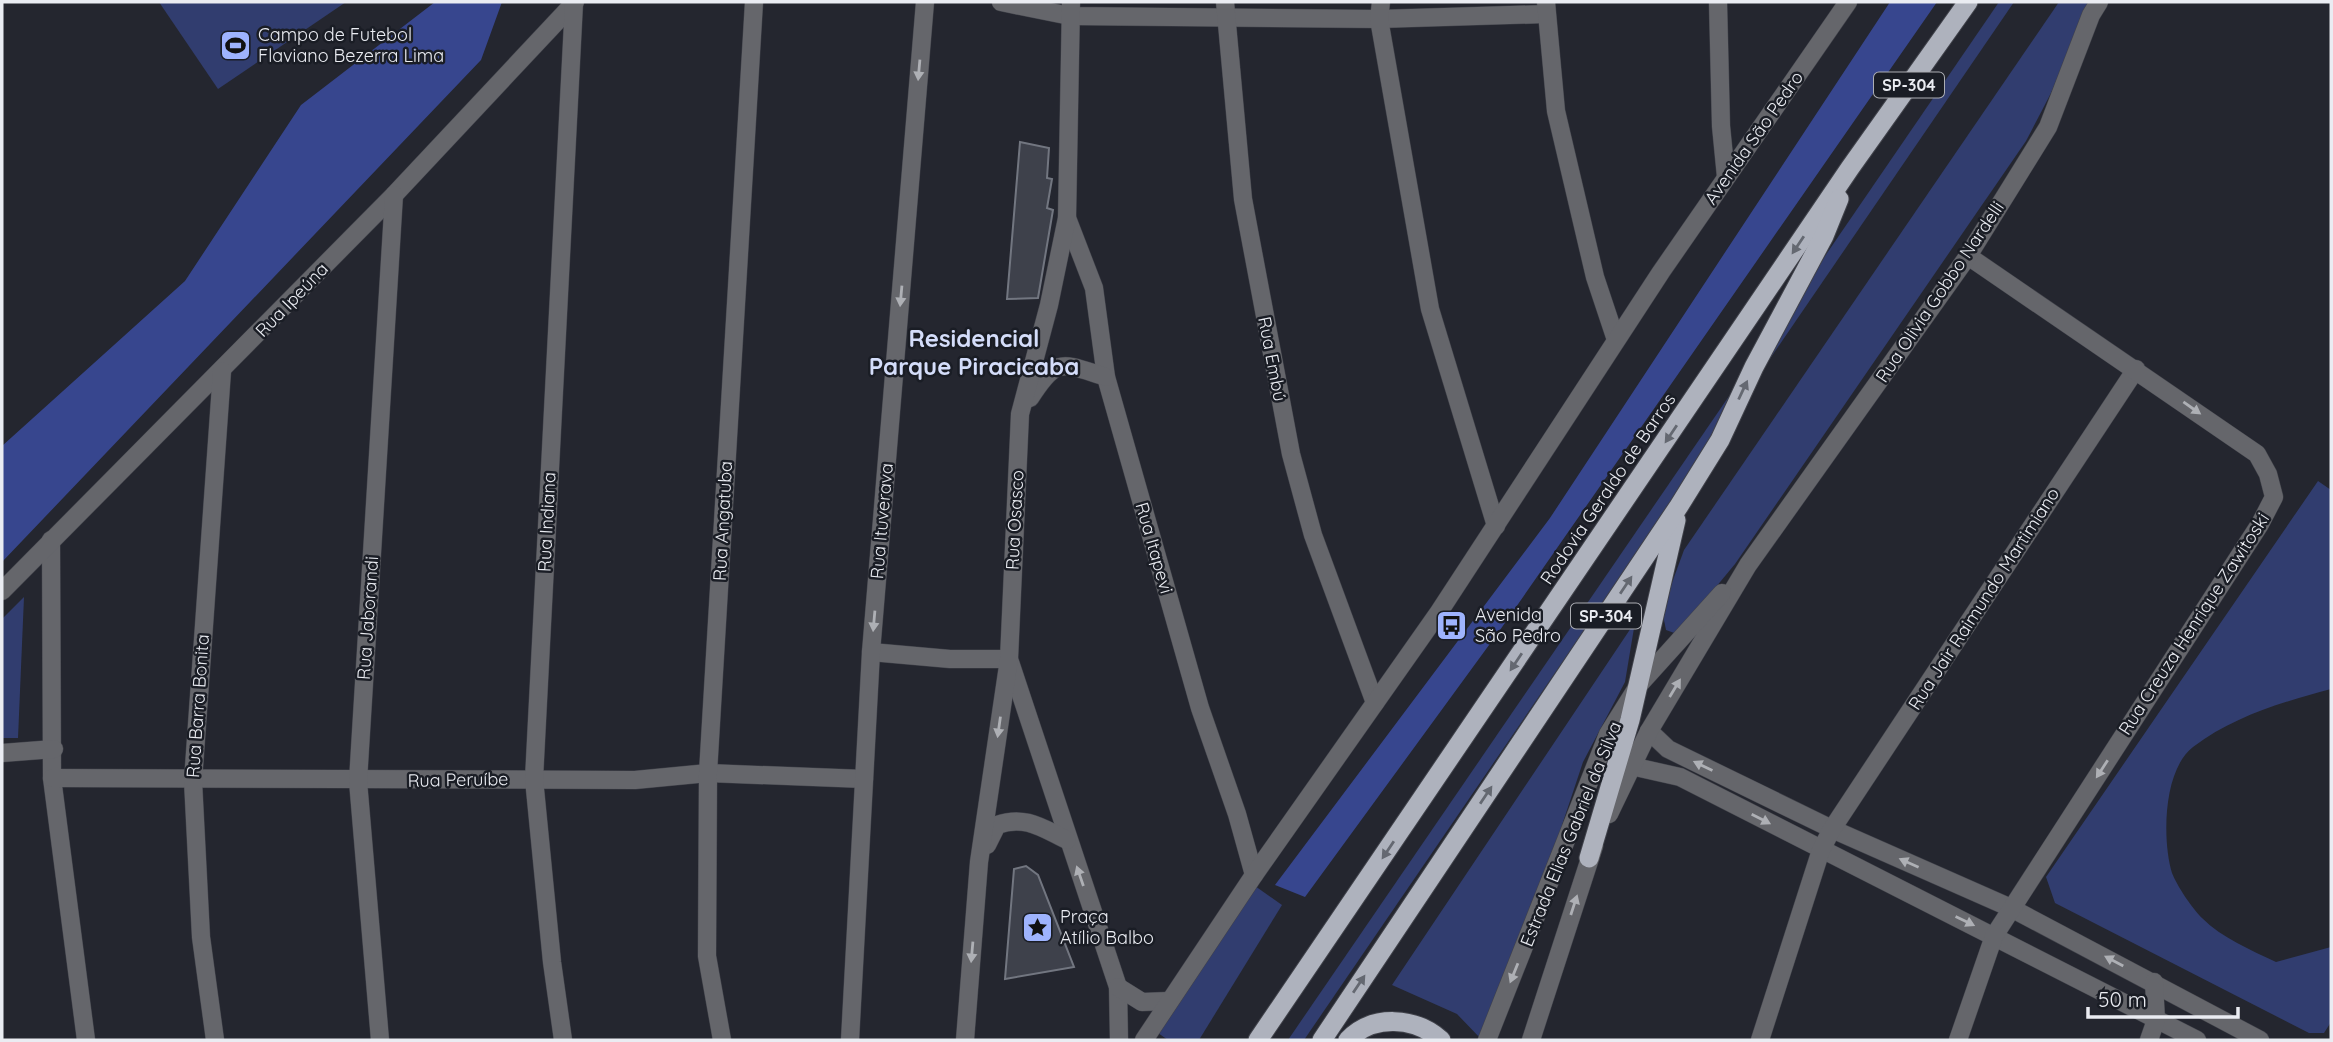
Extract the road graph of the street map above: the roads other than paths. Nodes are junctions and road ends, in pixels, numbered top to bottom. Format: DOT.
graph roads {
  1 [pos="574,2"];
  2 [pos="754,2"];
  3 [pos="925,2"];
  4 [pos="1001,2"];
  5 [pos="1718,2"];
  6 [pos="1848,2"];
  7 [pos="1968,2"];
  8 [pos="2099,2"];
  9 [pos="1545,8"];
  10 [pos="1070,9"];
  11 [pos="1225,10"];
  12 [pos="1380,10"];
  13 [pos="1850,168"];
  14 [pos="1726,177"];
  15 [pos="394,195"];
  16 [pos="1067,218"];
  17 [pos="1968,256"];
  18 [pos="1616,340"];
  19 [pos="2136,369"];
  20 [pos="222,371"];
  21 [pos="1106,377"];
  22 [pos="1020,414"];
  23 [pos="1679,506"];
  24 [pos="1496,526"];
  25 [pos="51,540"];
  26 [pos="1748,565"];
  27 [pos="2,591"];
  28 [pos="871,652"];
  29 [pos="1009,659"];
  30 [pos="1638,686"];
  31 [pos="1375,703"];
  32 [pos="1649,731"];
  33 [pos="54,749"];
  34 [pos="2,753"];
  35 [pos="1631,766"];
  36 [pos="708,773"];
  37 [pos="52,778"];
  38 [pos="534,779"];
  39 [pos="864,779"];
  40 [pos="192,780"];
  41 [pos="358,781"];
  42 [pos="1832,829"];
  43 [pos="1067,840"];
  44 [pos="1821,850"];
  45 [pos="1588,858"];
  46 [pos="979,862"];
  47 [pos="1254,875"];
  48 [pos="2011,908"];
  49 [pos="1994,936"];
  50 [pos="2154,982"];
  51 [pos="1118,987"];
  52 [pos="1168,1001"];
  53 [pos="2156,1020"];
  54 [pos="86,1040"];
  55 [pos="215,1040"];
  56 [pos="380,1040"];
  57 [pos="563,1040"];
  58 [pos="722,1040"];
  59 [pos="850,1040"];
  60 [pos="965,1040"];
  61 [pos="1119,1040"];
  62 [pos="1144,1040"];
  63 [pos="1258,1040"];
  64 [pos="1321,1040"];
  65 [pos="1348,1040"];
  66 [pos="1441,1040"];
  67 [pos="1487,1040"];
  68 [pos="1531,1040"];
  69 [pos="1760,1040"];
  70 [pos="1958,1040"];
  71 [pos="2149,1040"];
  72 [pos="2197,1040"];
  73 [pos="2260,1040"];
  1 -- 15 [label="street, Rua Ipeúna"];
  1 -- 38 [label="street, Rua Indiana"];
  2 -- 36 [label="street, Rua Angatuba"];
  3 -- 28 [label="street, Rua Ituverava, one-way"];
  4 -- 10 [label="street"];
  5 -- 14 [label="street"];
  6 -- 14 [label="street, Avenida São Pedro"];
  7 -- 13 [label="highway, Rodovia Geraldo de Barros / SP-304"];
  8 -- 17 [label="street, Rua Olivia Gobbo Nardelli"];
  9 -- 12 [label="street"];
  9 -- 18 [label="street"];
  10 -- 11 [label="street"];
  10 -- 16 [label="street, Rua Osasco"];
  11 -- 12 [label="street"];
  11 -- 31 [label="street, Rua Embú"];
  12 -- 24 [label="street"];
  23 -- 13 [label="highway, Rodovia Geraldo de Barros / SP-304, one-way"];
  13 -- 63 [label="highway, Rodovia Geraldo de Barros / SP-304, one-way"];
  14 -- 18 [label="street, Avenida São Pedro"];
  15 -- 20 [label="street, Rua Ipeúna"];
  15 -- 41 [label="street, Rua Jaborandi"];
  16 -- 21 [label="street, Rua Itapevi"];
  16 -- 22 [label="street, Rua Osasco"];
  17 -- 19 [label="street, Rua Creuza Henrique Zawitoski"];
  17 -- 26 [label="street, Rua Olivia Gobbo Nardelli"];
  18 -- 24 [label="street, Avenida São Pedro"];
  19 -- 42 [label="street, Rua Jair Raimundo Martimiano"];
  19 -- 48 [label="street, Rua Creuza Henrique Zawitoski, one-way"];
  20 -- 25 [label="street, Rua Ipeúna"];
  20 -- 40 [label="street, Rua Barra Bonita"];
  21 -- 22 [label="street"];
  21 -- 47 [label="street, Rua Itapevi"];
  22 -- 29 [label="street, Rua Osasco"];
  23 -- 30 [label="highway"];
  64 -- 23 [label="highway, Rodovia Geraldo de Barros / SP-304, one-way"];
  24 -- 31 [label="street, Avenida São Pedro"];
  25 -- 27 [label="street, Rua Ipeúna"];
  25 -- 33 [label="street"];
  26 -- 30 [label="street, Estrada Elias Gabriel da Silva"];
  32 -- 26 [label="street, Estrada Elias Gabriel da Silva, one-way"];
  28 -- 29 [label="street"];
  28 -- 39 [label="street, Rua Ituverava"];
  29 -- 43 [label="street"];
  29 -- 46 [label="street, Rua Osasco, one-way"];
  30 -- 45 [label="highway"];
  30 -- 67 [label="street, Estrada Elias Gabriel da Silva, one-way"];
  31 -- 47 [label="street, Avenida São Pedro"];
  32 -- 35 [label="street, Estrada Elias Gabriel da Silva"];
  42 -- 32 [label="street, one-way"];
  33 -- 34 [label="street"];
  33 -- 37 [label="street"];
  35 -- 44 [label="street, one-way"];
  35 -- 45 [label="street, Estrada Elias Gabriel da Silva"];
  36 -- 38 [label="street, Rua Peruíbe"];
  36 -- 39 [label="street, Rua Peruíbe"];
  36 -- 58 [label="street, Rua Angatuba"];
  37 -- 40 [label="street, Rua Peruíbe"];
  37 -- 54 [label="street"];
  38 -- 41 [label="street, Rua Peruíbe"];
  38 -- 57 [label="street, Rua Indiana"];
  39 -- 59 [label="street, Rua Ituverava"];
  40 -- 41 [label="street, Rua Peruíbe"];
  40 -- 55 [label="street, Rua Barra Bonita"];
  41 -- 56 [label="street, Rua Jaborandi"];
  42 -- 44 [label="street, Rua Jair Raimundo Martimiano"];
  48 -- 42 [label="street, one-way"];
  43 -- 46 [label="street"];
  51 -- 43 [label="street, one-way"];
  44 -- 49 [label="street, one-way"];
  44 -- 69 [label="street, Rua Jair Raimundo Martimiano"];
  68 -- 45 [label="street, Estrada Elias Gabriel da Silva, one-way"];
  46 -- 60 [label="street, Rua Osasco, one-way"];
  47 -- 52 [label="street, Avenida São Pedro"];
  48 -- 49 [label="street"];
  50 -- 48 [label="street, one-way"];
  49 -- 53 [label="street"];
  49 -- 70 [label="street"];
  50 -- 53 [label="street"];
  50 -- 73 [label="street"];
  51 -- 52 [label="street"];
  51 -- 61 [label="street"];
  52 -- 62 [label="street, Avenida São Pedro"];
  53 -- 71 [label="street"];
  53 -- 72 [label="street"];
  65 -- 66 [label="highway"];
}
